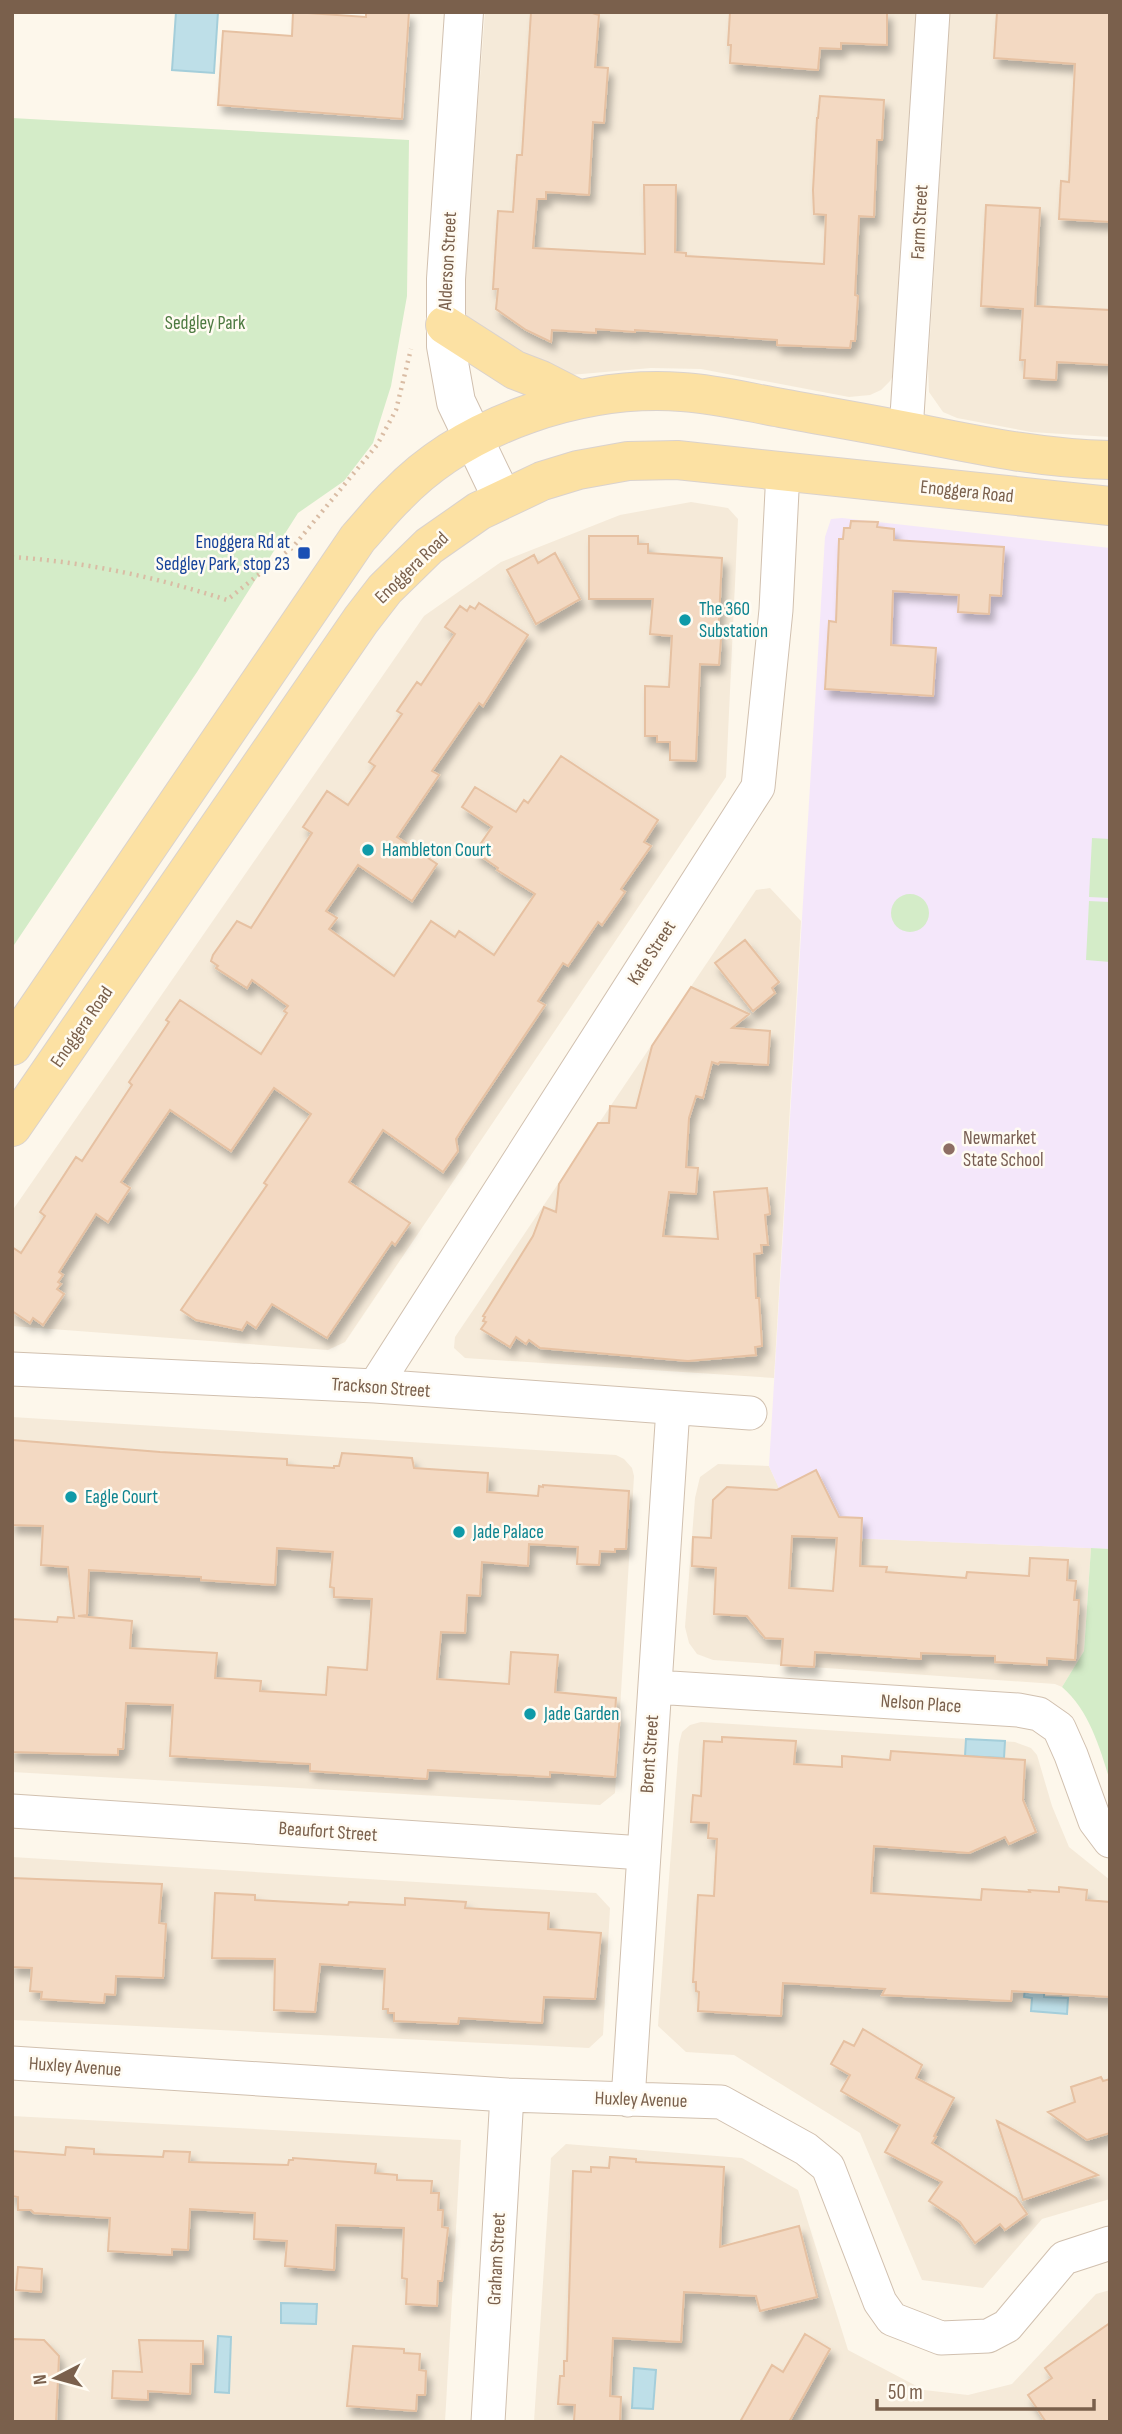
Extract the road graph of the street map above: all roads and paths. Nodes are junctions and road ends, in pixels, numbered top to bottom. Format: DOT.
graph roads {
  1 [pos="464,12"];
  2 [pos="933,12"];
  3 [pos="428,333"];
  4 [pos="578,400"];
  5 [pos="906,431"];
  6 [pos="472,439"];
  7 [pos="1110,460"];
  8 [pos="783,471"];
  9 [pos="502,498"];
  10 [pos="1110,506"];
  11 [pos="12,557"];
  12 [pos="12,1046"];
  13 [pos="12,1128"];
  14 [pos="12,1370"];
  15 [pos="374,1386"];
  16 [pos="673,1408"];
  17 [pos="750,1413"];
  18 [pos="655,1688"];
  19 [pos="12,1811"];
  20 [pos="1110,1841"];
  21 [pos="643,1853"];
  22 [pos="12,2063"];
  23 [pos="506,2095"];
  24 [pos="628,2100"];
  25 [pos="1110,2243"];
  26 [pos="488,2422"];
  1 -- 3 [label="street, Alderson Street"];
  2 -- 5 [label="street, Farm Street"];
  3 -- 4 [label="main road"];
  3 -- 6 [label="street, Alderson Street"];
  3 -- 11 [label="path"];
  4 -- 5 [label="main road"];
  4 -- 6 [label="main road"];
  5 -- 7 [label="main road"];
  6 -- 9 [label="street, Alderson Street"];
  6 -- 12 [label="main road"];
  8 -- 9 [label="main road, Enoggera Road"];
  8 -- 10 [label="main road, Enoggera Road"];
  8 -- 15 [label="street, Kate Street"];
  9 -- 13 [label="main road, Enoggera Road"];
  14 -- 15 [label="street, Trackson Street"];
  15 -- 16 [label="street, Trackson Street"];
  16 -- 17 [label="street, Trackson Street"];
  16 -- 18 [label="street, Brent Street"];
  18 -- 20 [label="street, Nelson Place"];
  18 -- 21 [label="street, Brent Street"];
  19 -- 21 [label="street, Beaufort Street"];
  21 -- 24 [label="street, Brent Street"];
  22 -- 23 [label="street, Huxley Avenue"];
  23 -- 24 [label="street, Huxley Avenue"];
  23 -- 26 [label="street, Graham Street"];
  24 -- 25 [label="street, Huxley Avenue"];
}
